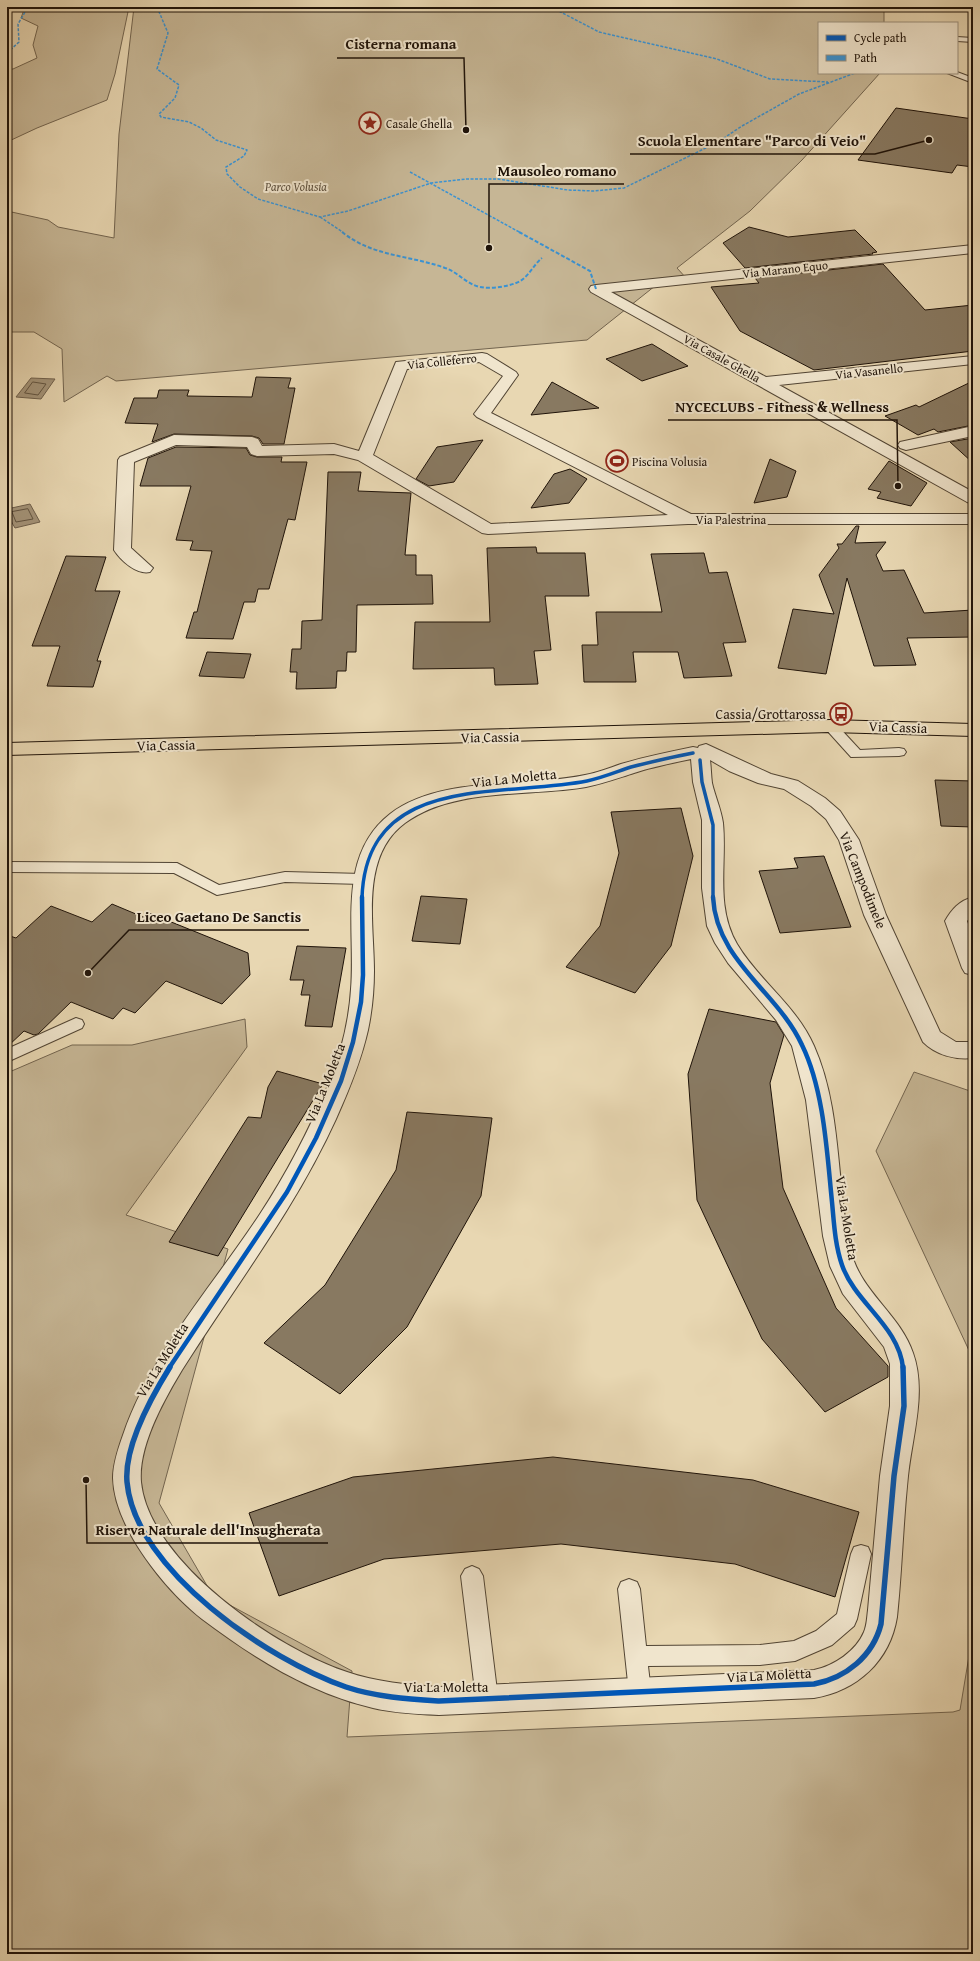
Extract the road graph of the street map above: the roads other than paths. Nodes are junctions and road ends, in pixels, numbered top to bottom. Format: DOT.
graph roads {
  1 [pos="958,39"];
  2 [pos="973,40"];
  3 [pos="954,74"];
  4 [pos="973,80"];
  5 [pos="973,249"];
  6 [pos="620,286"];
  7 [pos="596,289"];
  8 [pos="674,316"];
  9 [pos="973,360"];
  10 [pos="767,375"];
  11 [pos="790,379"];
  12 [pos="811,391"];
  13 [pos="973,431"];
  14 [pos="893,438"];
  15 [pos="906,446"];
  16 [pos="364,457"];
  17 [pos="973,484"];
  18 [pos="973,499"];
  19 [pos="688,519"];
  20 [pos="973,519"];
  21 [pos="144,568"];
  22 [pos="830,726"];
  23 [pos="973,730"];
  24 [pos="673,732"];
  25 [pos="703,747"];
  26 [pos="7,749"];
  27 [pos="899,752"];
  28 [pos="7,867"];
  29 [pos="363,879"];
  30 [pos="973,904"];
  31 [pos="973,968"];
  32 [pos="76,1024"];
  33 [pos="973,1050"];
  34 [pos="7,1056"];
  35 [pos="861,1554"];
  36 [pos="472,1576"];
  37 [pos="629,1589"];
  38 [pos="636,1656"];
  39 [pos="640,1692"];
  40 [pos="487,1699"];
  1 -- 2 [label="lane"];
  3 -- 4 [label="lane"];
  5 -- 6 [label="street, Via Marano Equo"];
  6 -- 7 [label="street, Via Marano Equo"];
  6 -- 8 [label="street, Via Casale Ghella"];
  7 -- 10 [label="street, Via Casale Ghella"];
  9 -- 11 [label="street, Via Vasanello"];
  10 -- 11 [label="street, Via Casale Ghella"];
  10 -- 18 [label="street, Via Casale Ghella"];
  11 -- 12 [label="street, Via Casale Ghella"];
  13 -- 15 [label="street"];
  14 -- 15 [label="street"];
  15 -- 17 [label="street"];
  16 -- 19 [label="street, Via Palestrina"];
  16 -- 19 [label="street, Via Colleferro"];
  16 -- 21 [label="street"];
  19 -- 20 [label="street, Via Palestrina"];
  22 -- 23 [label="main road, Via Cassia"];
  22 -- 25 [label="main road, Via Cassia"];
  22 -- 27 [label="lane"];
  24 -- 25 [label="street, Via Campodimele"];
  24 -- 25 [label="main road, Via Cassia"];
  24 -- 26 [label="main road, Via Cassia"];
  25 -- 29 [label="street, Via La Moletta"];
  25 -- 33 [label="street, Via Campodimele"];
  25 -- 39 [label="street, Via La Moletta"];
  28 -- 29 [label="lane"];
  29 -- 40 [label="street, Via La Moletta"];
  30 -- 31 [label="street"];
  32 -- 34 [label="lane"];
  35 -- 38 [label="lane"];
  36 -- 40 [label="lane"];
  37 -- 38 [label="lane"];
  38 -- 39 [label="lane"];
  39 -- 40 [label="street, Via La Moletta"];
}
